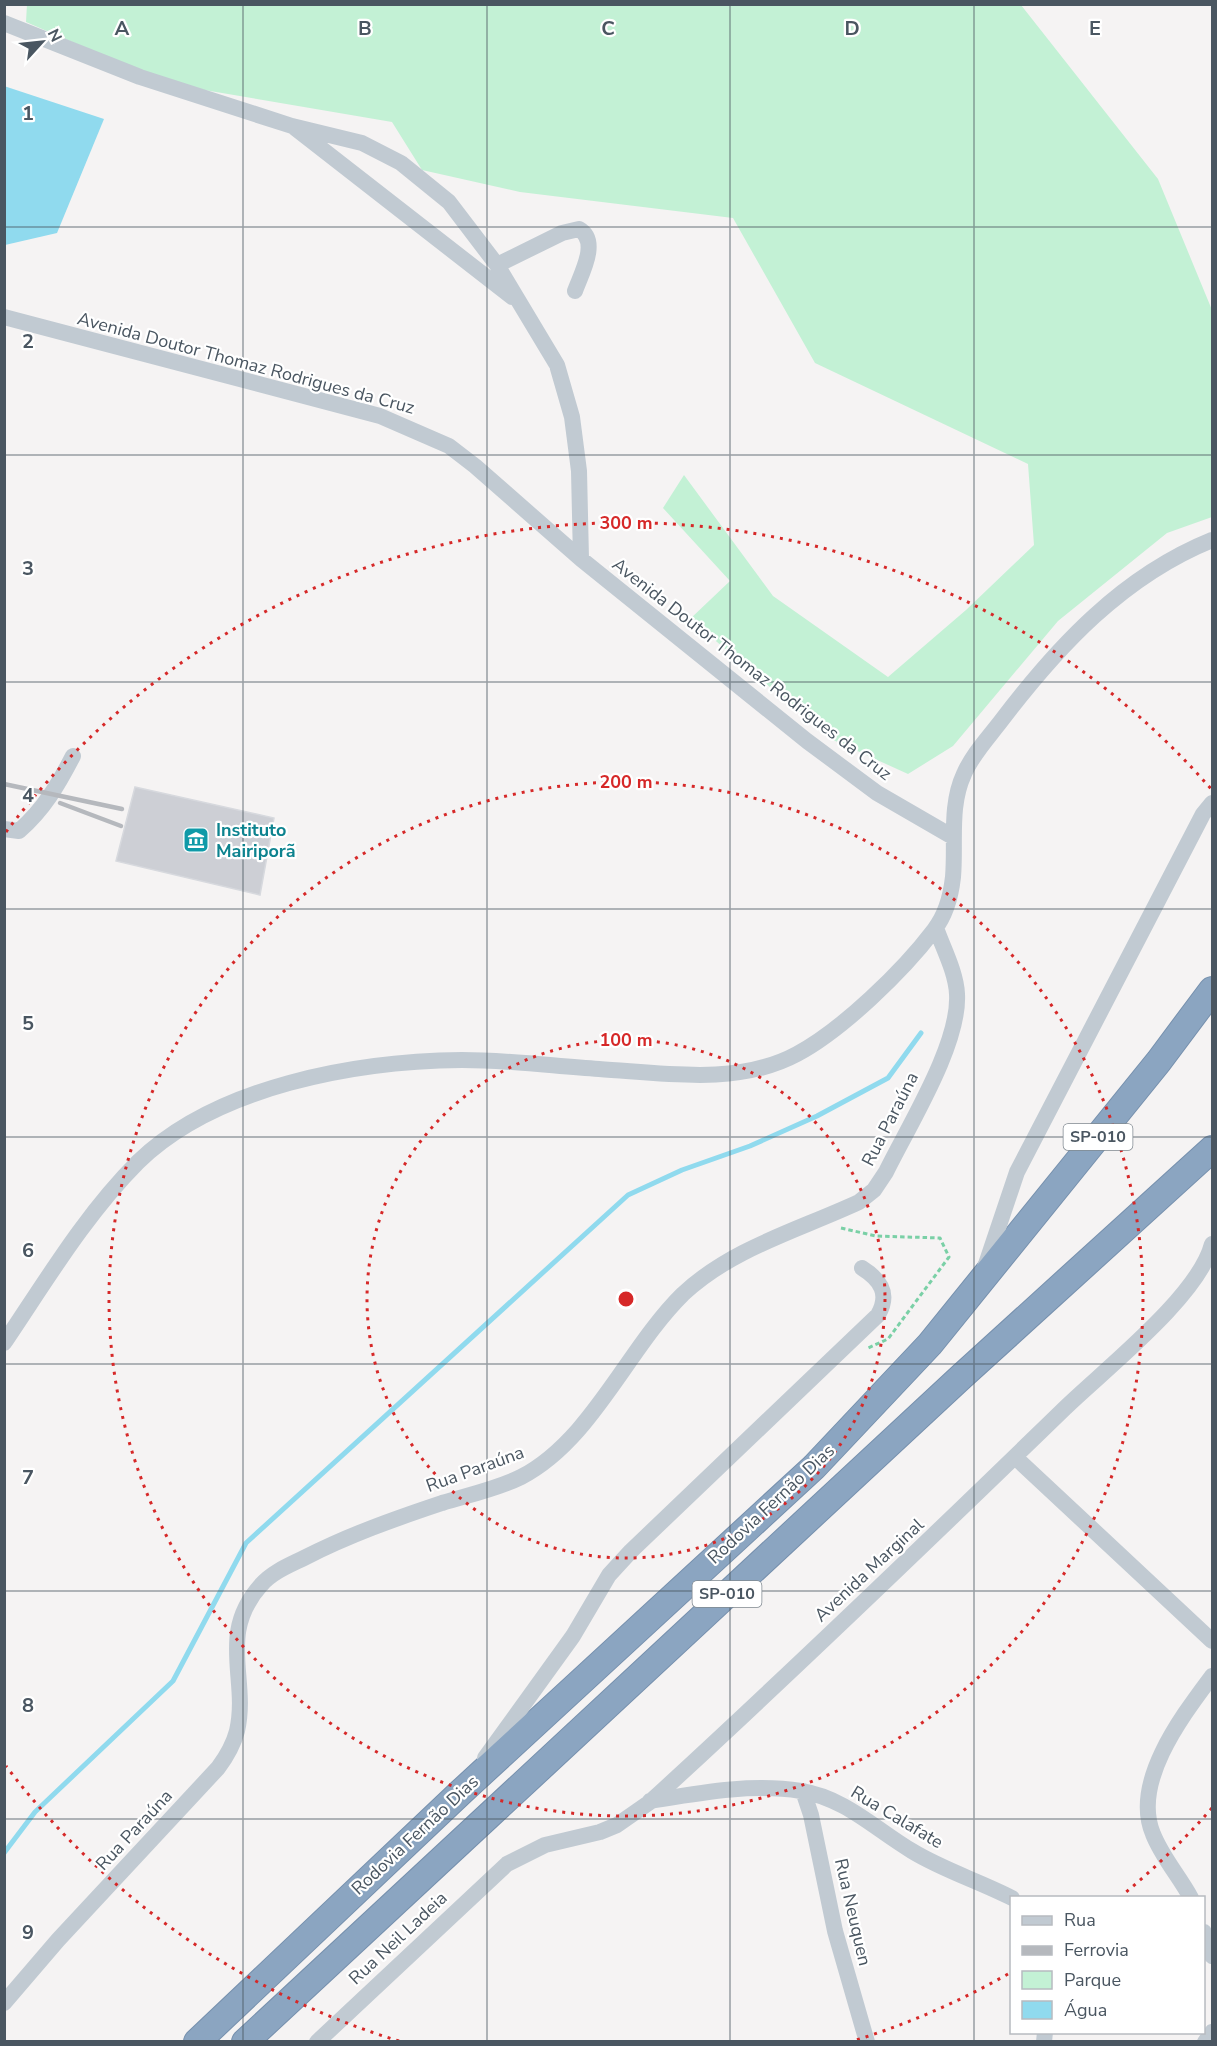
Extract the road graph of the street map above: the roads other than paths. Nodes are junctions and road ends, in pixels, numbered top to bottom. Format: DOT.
graph roads {
  1 [pos="4,23"];
  2 [pos="292,126"];
  3 [pos="497,265"];
  4 [pos="575,291"];
  5 [pos="520,303"];
  6 [pos="8,317"];
  7 [pos="1212,540"];
  8 [pos="581,560"];
  9 [pos="74,756"];
  10 [pos="1212,803"];
  11 [pos="4,829"];
  12 [pos="954,837"];
  13 [pos="936,928"];
  14 [pos="1212,990"];
  15 [pos="1211,1152"];
  16 [pos="1212,1244"];
  17 [pos="862,1268"];
  18 [pos="980,1281"];
  19 [pos="4,1344"];
  20 [pos="1015,1457"];
  21 [pos="1212,1641"];
  22 [pos="1212,1676"];
  23 [pos="803,1791"];
  24 [pos="461,1792"];
  25 [pos="650,1802"];
  26 [pos="507,1864"];
  27 [pos="1190,1896"];
  28 [pos="1010,1898"];
  29 [pos="1205,1937"];
  30 [pos="1212,1956"];
  31 [pos="4,2002"];
  32 [pos="1212,2032"];
  33 [pos="197,2042"];
  34 [pos="244,2042"];
  35 [pos="317,2042"];
  36 [pos="867,2042"];
  37 [pos="1205,2042"];
  1 -- 2 [label="street"];
  2 -- 3 [label="street"];
  2 -- 5 [label="street"];
  3 -- 4 [label="street"];
  3 -- 5 [label="street"];
  5 -- 8 [label="street"];
  6 -- 8 [label="street, Avenida Doutor Thomaz Rodrigues da Cruz"];
  7 -- 12 [label="street"];
  8 -- 12 [label="street, Avenida Doutor Thomaz Rodrigues da Cruz"];
  9 -- 11 [label="street"];
  10 -- 18 [label="street"];
  12 -- 13 [label="street"];
  13 -- 19 [label="street"];
  13 -- 31 [label="street, Rua Paraúna"];
  14 -- 18 [label="highway, Rodovia Fernão Dias / SP-010"];
  15 -- 34 [label="highway, Rodovia Fernão Dias / SP-010"];
  16 -- 20 [label="street, Avenida Marginal"];
  17 -- 24 [label="street"];
  18 -- 24 [label="highway, Rodovia Fernão Dias / SP-010"];
  20 -- 21 [label="street"];
  20 -- 25 [label="street, Avenida Marginal"];
  22 -- 27 [label="street"];
  23 -- 25 [label="street, Rua Calafate"];
  23 -- 28 [label="street, Rua Calafate"];
  23 -- 36 [label="street, Rua Neuquen"];
  24 -- 33 [label="highway, Rodovia Fernão Dias / SP-010"];
  25 -- 26 [label="street, Avenida Marginal"];
  26 -- 35 [label="street, Rua Neil Ladeia"];
  29 -- 30 [label="street"];
  32 -- 37 [label="street"];
}
